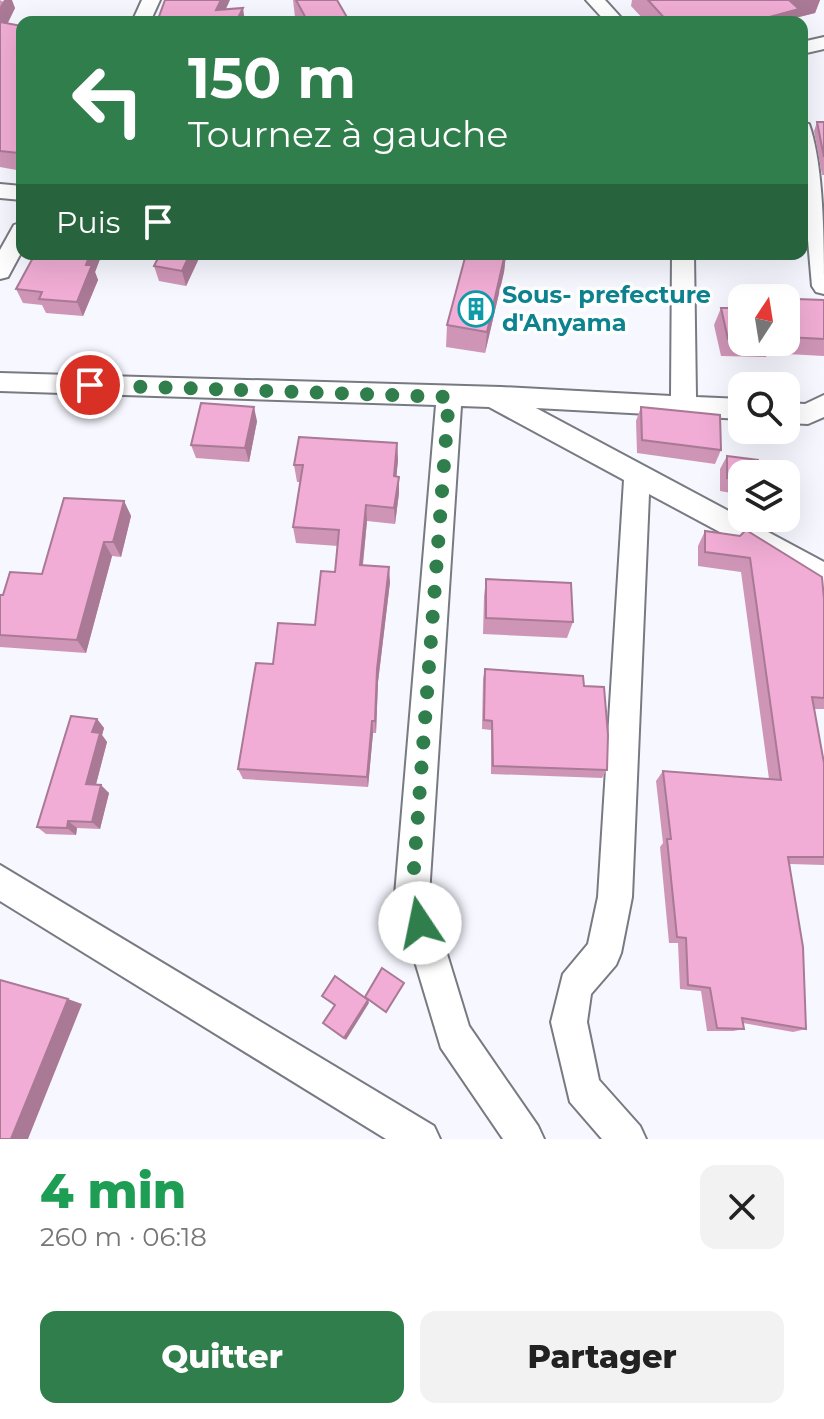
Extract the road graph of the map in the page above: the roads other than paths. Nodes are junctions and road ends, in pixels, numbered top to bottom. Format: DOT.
graph roads {
  1 [pos="595,0"];
  2 [pos="610,16"];
  3 [pos="808,142"];
  4 [pos="16,241"];
  5 [pos="683,260"];
  6 [pos="0,271"];
  7 [pos="824,286"];
  8 [pos="0,382"];
  9 [pos="449,397"];
  10 [pos="493,397"];
  11 [pos="683,405"];
  12 [pos="824,405"];
  13 [pos="728,408"];
  14 [pos="800,414"];
  15 [pos="637,475"];
  16 [pos="824,576"];
  17 [pos="0,882"];
  18 [pos="421,1139"];
  19 [pos="525,1139"];
  20 [pos="627,1139"];
  1 -- 2 [label="street"];
  3 -- 7 [label="street"];
  4 -- 6 [label="street"];
  5 -- 11 [label="street"];
  8 -- 9 [label="street"];
  9 -- 10 [label="street"];
  9 -- 19 [label="street"];
  10 -- 11 [label="street"];
  10 -- 15 [label="street"];
  11 -- 13 [label="street"];
  12 -- 14 [label="street"];
  15 -- 16 [label="street"];
  15 -- 20 [label="street"];
  17 -- 18 [label="street"];
}
